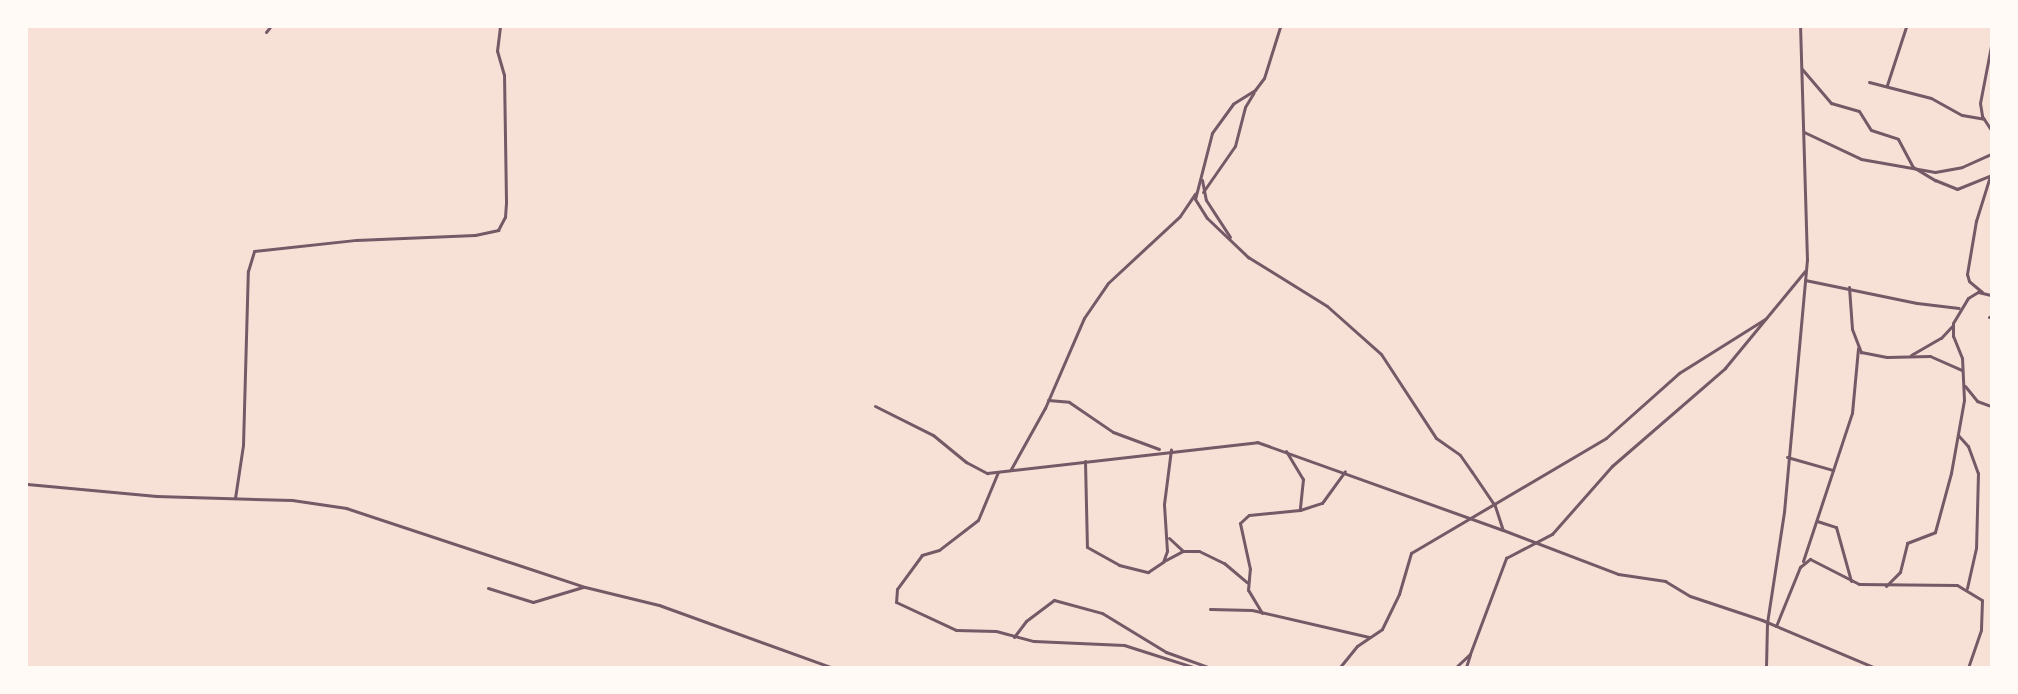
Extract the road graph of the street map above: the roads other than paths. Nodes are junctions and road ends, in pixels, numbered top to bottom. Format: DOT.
graph roads {
  1 [pos="270,27"];
  2 [pos="500,27"];
  3 [pos="1280,27"];
  4 [pos="1800,27"];
  5 [pos="1906,27"];
  6 [pos="266,32"];
  7 [pos="1991,46"];
  8 [pos="1800,65"];
  9 [pos="1869,82"];
  10 [pos="1887,86"];
  11 [pos="1255,90"];
  12 [pos="1984,119"];
  13 [pos="1991,130"];
  14 [pos="1804,132"];
  15 [pos="1991,154"];
  16 [pos="1912,166"];
  17 [pos="1203,172"];
  18 [pos="1990,175"];
  19 [pos="1197,192"];
  20 [pos="1203,192"];
  21 [pos="1236,243"];
  22 [pos="1806,269"];
  23 [pos="1805,280"];
  24 [pos="1849,287"];
  25 [pos="1983,292"];
  26 [pos="1991,295"];
  27 [pos="1959,308"];
  28 [pos="1765,320"];
  29 [pos="1953,325"];
  30 [pos="1858,348"];
  31 [pos="1910,356"];
  32 [pos="1963,370"];
  33 [pos="1963,384"];
  34 [pos="1048,400"];
  35 [pos="875,406"];
  36 [pos="1991,406"];
  37 [pos="1958,435"];
  38 [pos="1171,449"];
  39 [pos="1161,451"];
  40 [pos="1286,451"];
  41 [pos="1787,457"];
  42 [pos="1085,460"];
  43 [pos="1011,469"];
  44 [pos="1833,470"];
  45 [pos="1345,471"];
  46 [pos="998,472"];
  47 [pos="27,484"];
  48 [pos="235,498"];
  49 [pos="1495,506"];
  50 [pos="1300,510"];
  51 [pos="1473,519"];
  52 [pos="1817,521"];
  53 [pos="1503,530"];
  54 [pos="1168,537"];
  55 [pos="1538,542"];
  56 [pos="1183,551"];
  57 [pos="1163,562"];
  58 [pos="1803,563"];
  59 [pos="1851,581"];
  60 [pos="1247,582"];
  61 [pos="1886,586"];
  62 [pos="585,587"];
  63 [pos="488,588"];
  64 [pos="1967,589"];
  65 [pos="1210,609"];
  66 [pos="1262,613"];
  67 [pos="1767,623"];
  68 [pos="1776,626"];
  69 [pos="1371,637"];
  70 [pos="1014,638"];
  71 [pos="1470,654"];
  72 [pos="822,666"];
  73 [pos="830,667"];
  74 [pos="1193,667"];
  75 [pos="1208,667"];
  76 [pos="1340,667"];
  77 [pos="1456,667"];
  78 [pos="1466,667"];
  79 [pos="1766,667"];
  80 [pos="1873,667"];
  81 [pos="1968,667"];
  1 -- 6 [label="street"];
  2 -- 48 [label="street"];
  3 -- 11 [label="street"];
  4 -- 8 [label="street"];
  5 -- 10 [label="street"];
  7 -- 12 [label="street"];
  8 -- 14 [label="street"];
  8 -- 16 [label="street"];
  9 -- 10 [label="street"];
  10 -- 12 [label="street"];
  11 -- 17 [label="street"];
  11 -- 20 [label="street"];
  12 -- 13 [label="street"];
  14 -- 16 [label="street"];
  14 -- 22 [label="street"];
  15 -- 16 [label="street"];
  16 -- 18 [label="street"];
  17 -- 19 [label="street"];
  17 -- 20 [label="street"];
  18 -- 25 [label="street"];
  19 -- 21 [label="street"];
  19 -- 34 [label="street"];
  20 -- 21 [label="street"];
  21 -- 49 [label="street"];
  22 -- 23 [label="street"];
  22 -- 28 [label="street"];
  23 -- 24 [label="street"];
  23 -- 41 [label="street"];
  24 -- 27 [label="street"];
  24 -- 30 [label="street"];
  25 -- 26 [label="street"];
  25 -- 27 [label="street"];
  27 -- 29 [label="street"];
  28 -- 49 [label="street"];
  28 -- 55 [label="street"];
  29 -- 31 [label="street"];
  29 -- 32 [label="street"];
  30 -- 31 [label="street"];
  30 -- 44 [label="street"];
  31 -- 32 [label="street"];
  32 -- 33 [label="street"];
  33 -- 36 [label="street"];
  33 -- 37 [label="street"];
  34 -- 39 [label="street"];
  34 -- 43 [label="street"];
  35 -- 46 [label="street"];
  37 -- 61 [label="street"];
  37 -- 64 [label="street"];
  38 -- 39 [label="street"];
  38 -- 40 [label="street"];
  38 -- 54 [label="street"];
  39 -- 42 [label="street"];
  40 -- 45 [label="street"];
  40 -- 50 [label="street"];
  41 -- 44 [label="street"];
  41 -- 67 [label="street"];
  42 -- 43 [label="street"];
  42 -- 57 [label="street"];
  43 -- 46 [label="street"];
  44 -- 52 [label="street"];
  45 -- 50 [label="street"];
  45 -- 51 [label="street"];
  46 -- 70 [label="street"];
  47 -- 48 [label="street"];
  48 -- 62 [label="street"];
  49 -- 51 [label="street"];
  49 -- 53 [label="street"];
  50 -- 60 [label="street"];
  51 -- 53 [label="street"];
  51 -- 69 [label="street"];
  52 -- 58 [label="street"];
  52 -- 59 [label="street"];
  53 -- 55 [label="street"];
  54 -- 56 [label="street"];
  54 -- 57 [label="street"];
  55 -- 67 [label="street"];
  55 -- 71 [label="street"];
  56 -- 57 [label="street"];
  56 -- 60 [label="street"];
  58 -- 59 [label="street"];
  58 -- 68 [label="street"];
  59 -- 61 [label="street"];
  60 -- 66 [label="street"];
  61 -- 64 [label="street"];
  62 -- 63 [label="street"];
  62 -- 72 [label="street"];
  64 -- 81 [label="street"];
  65 -- 66 [label="street"];
  66 -- 69 [label="street"];
  67 -- 68 [label="street"];
  67 -- 79 [label="street"];
  68 -- 80 [label="street"];
  69 -- 76 [label="street"];
  70 -- 74 [label="street"];
  70 -- 75 [label="street"];
  71 -- 77 [label="street"];
  71 -- 78 [label="street"];
  72 -- 73 [label="street"];
}
